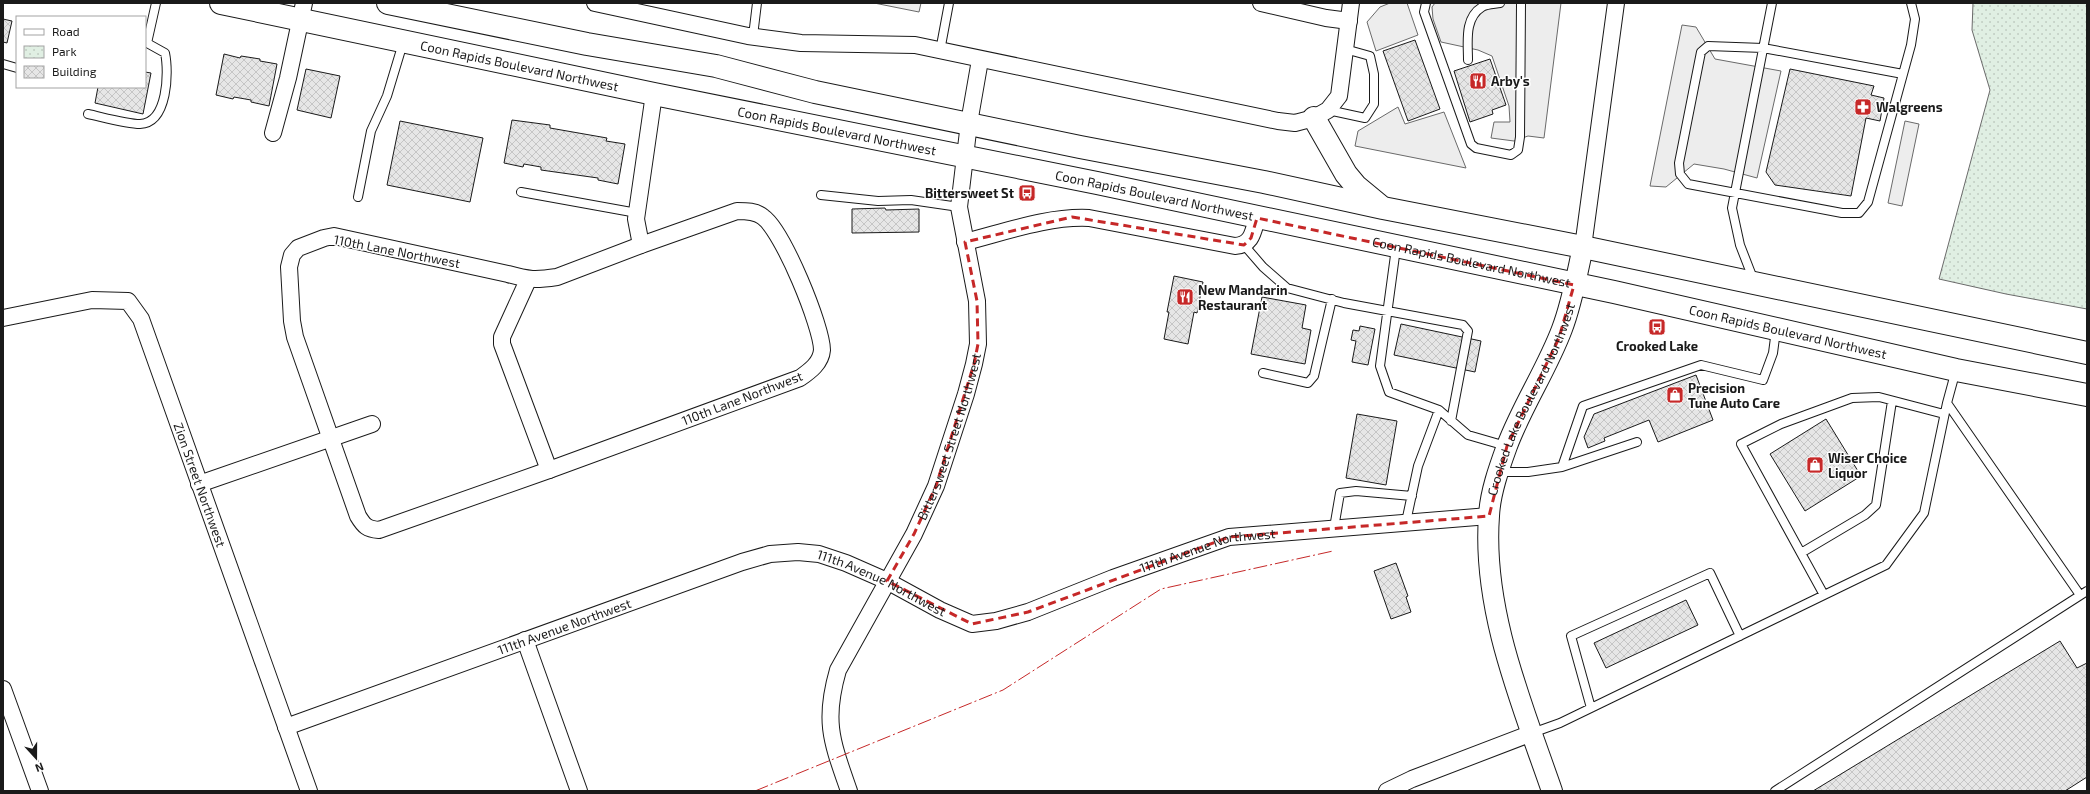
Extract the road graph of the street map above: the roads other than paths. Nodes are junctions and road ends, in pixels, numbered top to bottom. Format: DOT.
graph roads {
  1 [pos="156,3"];
  2 [pos="220,3"];
  3 [pos="388,3"];
  4 [pos="595,3"];
  5 [pos="757,3"];
  6 [pos="949,3"];
  7 [pos="1261,3"];
  8 [pos="1351,3"];
  9 [pos="1426,3"];
  10 [pos="1500,3"];
  11 [pos="1521,3"];
  12 [pos="1616,3"];
  13 [pos="1772,3"];
  14 [pos="1911,3"];
  15 [pos="302,12"];
  16 [pos="1349,21"];
  17 [pos="753,36"];
  18 [pos="146,42"];
  19 [pos="403,42"];
  20 [pos="1763,48"];
  21 [pos="1346,49"];
  22 [pos="940,51"];
  23 [pos="980,60"];
  24 [pos="1468,60"];
  25 [pos="3,64"];
  26 [pos="16,68"];
  27 [pos="1903,74"];
  28 [pos="654,94"];
  29 [pos="88,114"];
  30 [pos="1321,114"];
  31 [pos="969,123"];
  32 [pos="273,133"];
  33 [pos="964,157"];
  34 [pos="521,192"];
  35 [pos="1734,192"];
  36 [pos="821,194"];
  37 [pos="358,197"];
  38 [pos="959,207"];
  39 [pos="1383,208"];
  40 [pos="637,213"];
  41 [pos="1257,218"];
  42 [pos="965,242"];
  43 [pos="641,245"];
  44 [pos="1244,245"];
  45 [pos="1396,247"];
  46 [pos="1583,247"];
  47 [pos="528,280"];
  48 [pos="1755,283"];
  49 [pos="1574,285"];
  50 [pos="1332,299"];
  51 [pos="1388,310"];
  52 [pos="3,318"];
  53 [pos="1776,329"];
  54 [pos="2087,353"];
  55 [pos="1956,370"];
  56 [pos="1263,373"];
  57 [pos="2087,394"];
  58 [pos="1892,401"];
  59 [pos="1947,403"];
  60 [pos="1438,410"];
  61 [pos="1944,414"];
  62 [pos="1451,421"];
  63 [pos="372,424"];
  64 [pos="331,438"];
  65 [pos="1637,442"];
  66 [pos="1508,446"];
  67 [pos="1562,467"];
  68 [pos="549,470"];
  69 [pos="1499,472"];
  70 [pos="199,484"];
  71 [pos="1412,496"];
  72 [pos="1489,516"];
  73 [pos="1406,522"];
  74 [pos="1334,528"];
  75 [pos="1801,553"];
  76 [pos="887,581"];
  77 [pos="2084,593"];
  78 [pos="1824,595"];
  79 [pos="1740,636"];
  80 [pos="525,640"];
  81 [pos="3,689"];
  82 [pos="1591,708"];
  83 [pos="286,727"];
  84 [pos="1532,733"];
  85 [pos="40,791"];
  86 [pos="309,791"];
  87 [pos="579,791"];
  88 [pos="849,791"];
  89 [pos="1387,791"];
  90 [pos="1552,791"];
  91 [pos="1774,791"];
  1 -- 18 [label="lane"];
  2 -- 15 [label="main road, Coon Rapids Boulevard Northwest"];
  3 -- 31 [label="main road"];
  4 -- 17 [label="street"];
  5 -- 17 [label="lane"];
  6 -- 22 [label="lane"];
  7 -- 16 [label="street"];
  8 -- 16 [label="street"];
  9 -- 11 [label="lane"];
  10 -- 24 [label="lane"];
  12 -- 46 [label="street, Crooked Lake Boulevard Northwest"];
  13 -- 20 [label="lane"];
  14 -- 27 [label="lane"];
  15 -- 19 [label="main road, Coon Rapids Boulevard Northwest"];
  15 -- 32 [label="street"];
  16 -- 21 [label="street"];
  17 -- 22 [label="street"];
  18 -- 29 [label="lane"];
  19 -- 28 [label="main road, Coon Rapids Boulevard Northwest"];
  19 -- 37 [label="lane"];
  20 -- 27 [label="lane"];
  20 -- 35 [label="lane"];
  20 -- 35 [label="lane"];
  21 -- 30 [label="street"];
  21 -- 30 [label="lane"];
  22 -- 23 [label="street"];
  23 -- 30 [label="street"];
  23 -- 31 [label="street, Bittersweet Street Northwest"];
  25 -- 26 [label="lane"];
  27 -- 35 [label="lane"];
  28 -- 33 [label="main road, Coon Rapids Boulevard Northwest"];
  28 -- 40 [label="street"];
  30 -- 39 [label="main road"];
  31 -- 33 [label="street, Bittersweet Street Northwest"];
  31 -- 39 [label="main road"];
  33 -- 38 [label="street, Bittersweet Street Northwest"];
  33 -- 41 [label="main road, Coon Rapids Boulevard Northwest"];
  34 -- 40 [label="lane"];
  35 -- 48 [label="lane"];
  36 -- 38 [label="lane"];
  38 -- 42 [label="street, Bittersweet Street Northwest"];
  39 -- 46 [label="main road"];
  40 -- 43 [label="street"];
  41 -- 44 [label="street"];
  41 -- 45 [label="main road, Coon Rapids Boulevard Northwest"];
  42 -- 44 [label="street"];
  42 -- 76 [label="street, Bittersweet Street Northwest"];
  43 -- 47 [label="street, 110th Lane Northwest"];
  43 -- 68 [label="street, 110th Lane Northwest"];
  44 -- 50 [label="lane"];
  45 -- 49 [label="main road, Coon Rapids Boulevard Northwest"];
  45 -- 51 [label="lane"];
  46 -- 48 [label="main road"];
  46 -- 49 [label="street, Crooked Lake Boulevard Northwest"];
  47 -- 64 [label="street, 110th Lane Northwest"];
  47 -- 68 [label="street"];
  48 -- 54 [label="main road"];
  49 -- 53 [label="main road, Coon Rapids Boulevard Northwest"];
  49 -- 66 [label="street, Crooked Lake Boulevard Northwest"];
  50 -- 51 [label="lane"];
  50 -- 56 [label="lane"];
  51 -- 60 [label="lane"];
  51 -- 62 [label="lane"];
  52 -- 70 [label="street, Zion Street Northwest"];
  53 -- 55 [label="main road, Coon Rapids Boulevard Northwest"];
  53 -- 67 [label="lane"];
  55 -- 57 [label="main road, Coon Rapids Boulevard Northwest"];
  55 -- 59 [label="lane"];
  58 -- 61 [label="lane"];
  58 -- 75 [label="lane"];
  58 -- 75 [label="lane"];
  59 -- 61 [label="lane"];
  59 -- 77 [label="lane"];
  60 -- 62 [label="lane"];
  60 -- 71 [label="lane"];
  61 -- 78 [label="lane"];
  62 -- 66 [label="lane"];
  63 -- 64 [label="street"];
  64 -- 68 [label="street, 110th Lane Northwest"];
  64 -- 70 [label="street"];
  65 -- 67 [label="lane"];
  66 -- 69 [label="street, Crooked Lake Boulevard Northwest"];
  67 -- 69 [label="lane"];
  69 -- 72 [label="street, Crooked Lake Boulevard Northwest"];
  70 -- 83 [label="street, Zion Street Northwest"];
  71 -- 73 [label="lane"];
  71 -- 74 [label="lane"];
  72 -- 73 [label="street, 111th Avenue Northwest"];
  72 -- 84 [label="street, Crooked Lake Boulevard Northwest"];
  73 -- 74 [label="street, 111th Avenue Northwest"];
  74 -- 76 [label="street, 111th Avenue Northwest"];
  75 -- 78 [label="lane"];
  76 -- 80 [label="street, 111th Avenue Northwest"];
  76 -- 88 [label="street, Bittersweet Street Northwest"];
  77 -- 91 [label="lane"];
  78 -- 79 [label="lane"];
  79 -- 82 [label="lane"];
  79 -- 82 [label="lane"];
  80 -- 83 [label="street, 111th Avenue Northwest"];
  80 -- 87 [label="street"];
  81 -- 85 [label="street"];
  82 -- 84 [label="lane"];
  83 -- 86 [label="street, Zion Street Northwest"];
  84 -- 89 [label="street"];
  84 -- 90 [label="street, Crooked Lake Boulevard Northwest"];
}
